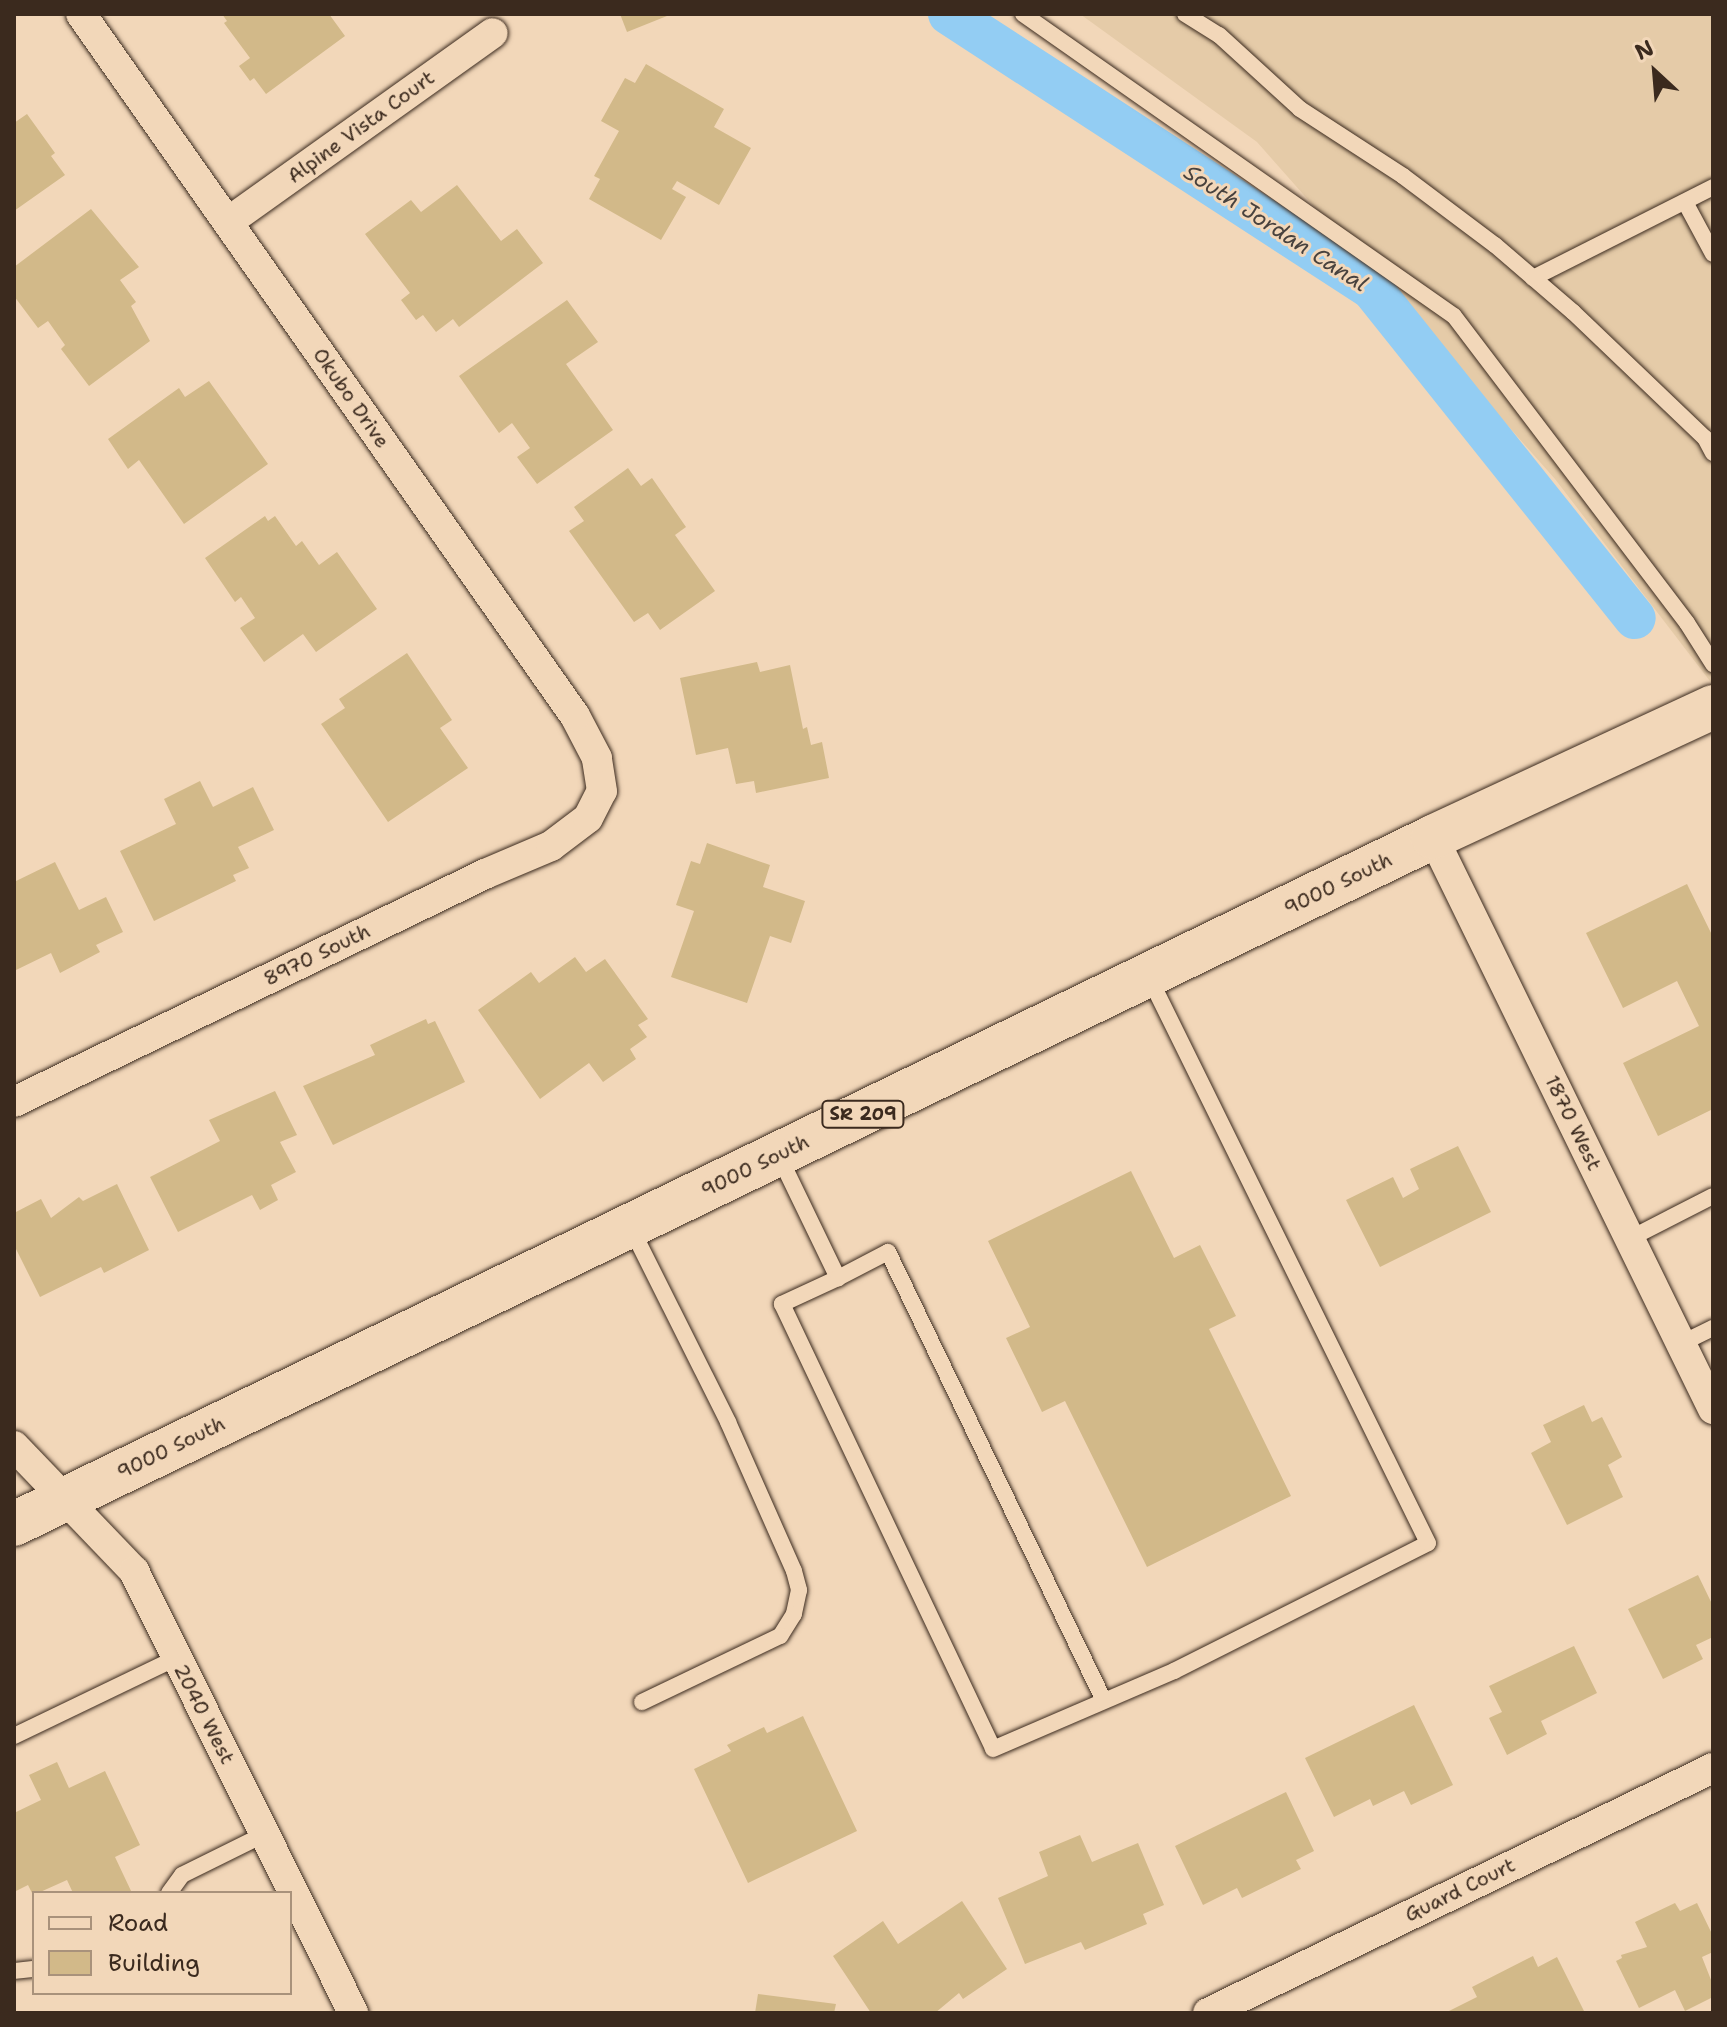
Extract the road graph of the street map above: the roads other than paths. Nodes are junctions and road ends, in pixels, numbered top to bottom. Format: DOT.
graph roads {
  1 [pos="81,14"];
  2 [pos="1023,14"];
  3 [pos="1185,14"];
  4 [pos="493,33"];
  5 [pos="1713,187"];
  6 [pos="1685,202"];
  7 [pos="228,222"];
  8 [pos="1713,254"];
  9 [pos="1533,278"];
  10 [pos="1713,453"];
  11 [pos="1713,664"];
  12 [pos="1713,707"];
  13 [pos="602,791"];
  14 [pos="1433,837"];
  15 [pos="1148,976"];
  16 [pos="14,1102"];
  17 [pos="778,1154"];
  18 [pos="1713,1196"];
  19 [pos="630,1227"];
  20 [pos="1629,1239"];
  21 [pos="838,1278"];
  22 [pos="1713,1328"];
  23 [pos="1680,1344"];
  24 [pos="1713,1409"];
  25 [pos="14,1446"];
  26 [pos="63,1500"];
  27 [pos="14,1524"];
  28 [pos="176,1658"];
  29 [pos="1104,1701"];
  30 [pos="642,1702"];
  31 [pos="14,1736"];
  32 [pos="1713,1768"];
  33 [pos="265,1834"];
  34 [pos="170,1891"];
  35 [pos="353,2013"];
  36 [pos="1208,2013"];
  1 -- 7 [label="street, Okubo Drive"];
  2 -- 11 [label="lane"];
  3 -- 9 [label="lane"];
  4 -- 7 [label="street, Alpine Vista Court"];
  5 -- 6 [label="lane"];
  6 -- 8 [label="lane"];
  6 -- 9 [label="lane"];
  7 -- 13 [label="street, Okubo Drive"];
  9 -- 10 [label="lane"];
  12 -- 14 [label="main road, 9000 South / SR 209"];
  13 -- 16 [label="street, 8970 South"];
  14 -- 15 [label="main road, 9000 South / SR 209"];
  14 -- 20 [label="street, 1870 West"];
  15 -- 17 [label="main road, 9000 South / SR 209"];
  15 -- 29 [label="lane"];
  17 -- 19 [label="main road, 9000 South / SR 209"];
  17 -- 21 [label="lane"];
  18 -- 20 [label="lane"];
  19 -- 26 [label="main road, 9000 South / SR 209"];
  19 -- 30 [label="lane"];
  20 -- 23 [label="street, 1870 West"];
  21 -- 29 [label="lane"];
  21 -- 29 [label="lane"];
  22 -- 23 [label="lane"];
  23 -- 24 [label="street, 1870 West"];
  25 -- 26 [label="street, 2040 West"];
  26 -- 27 [label="main road, 9000 South / SR 209"];
  26 -- 28 [label="street, 2040 West"];
  28 -- 31 [label="lane"];
  28 -- 33 [label="street, 2040 West"];
  32 -- 36 [label="street, Guard Court"];
  33 -- 34 [label="lane"];
  33 -- 35 [label="street, 2040 West"];
}
